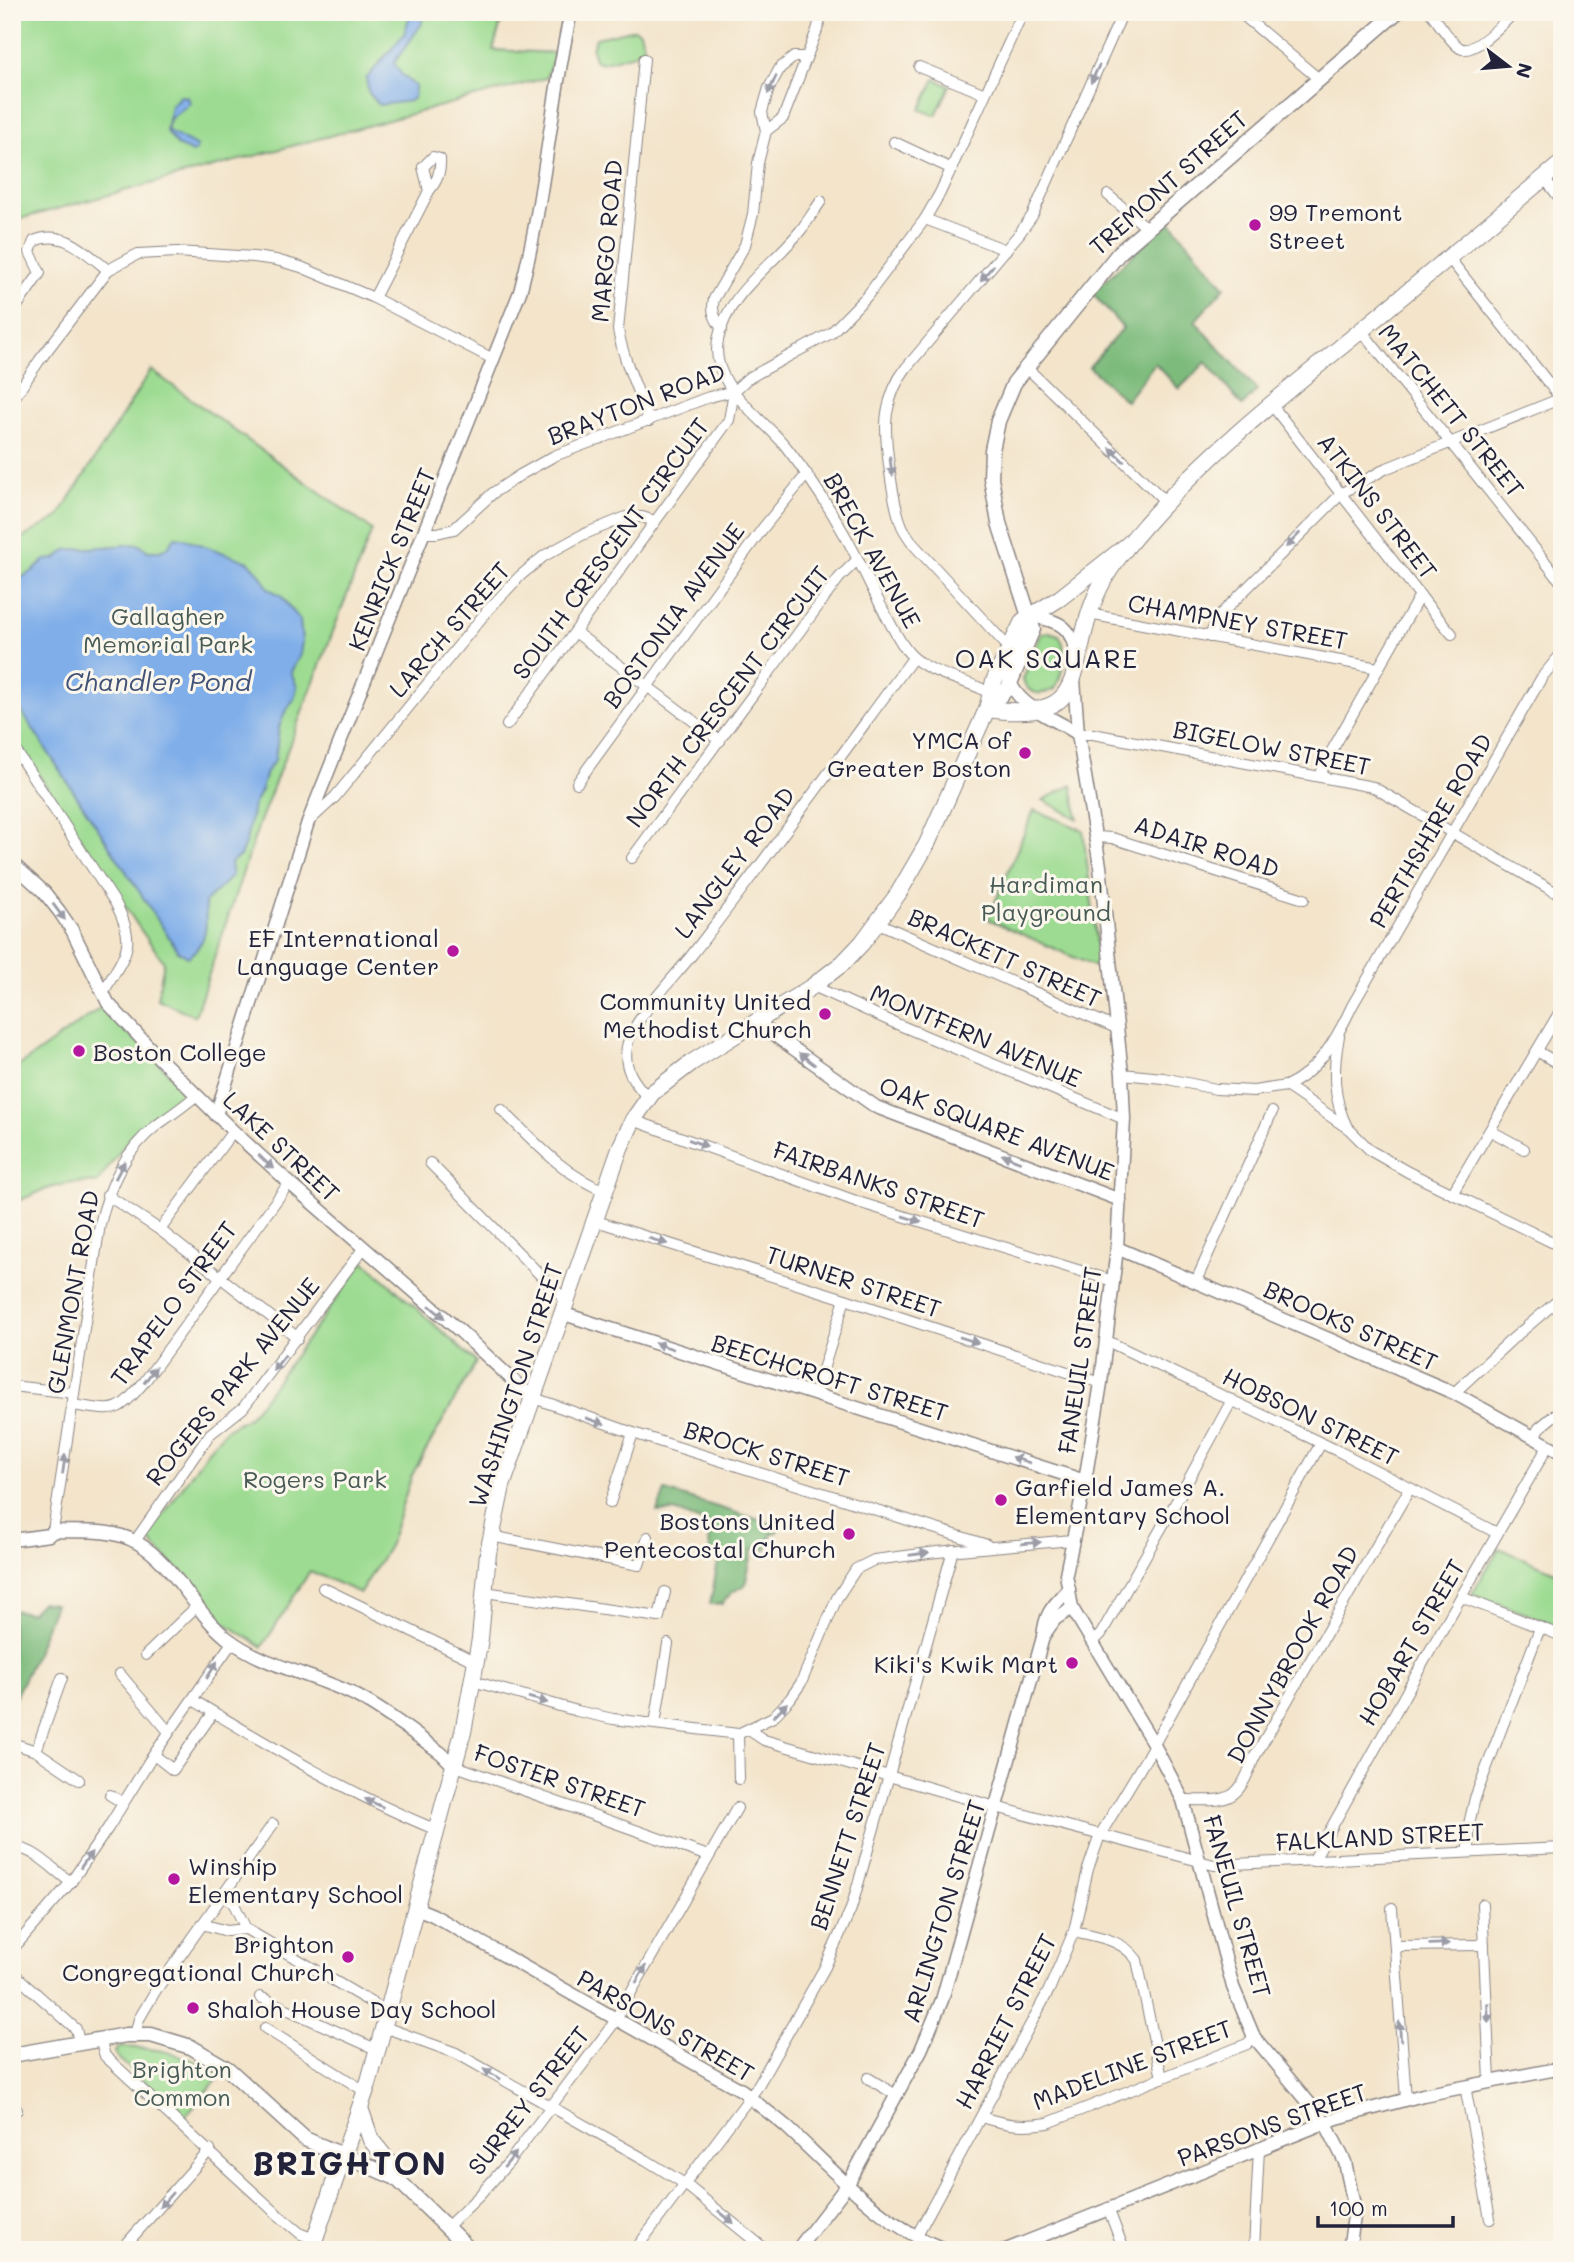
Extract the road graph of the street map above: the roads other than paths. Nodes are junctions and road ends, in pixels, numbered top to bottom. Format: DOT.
graph roads {
  1 [pos="571,12"];
  2 [pos="819,12"];
  3 [pos="1023,12"];
  4 [pos="1123,12"];
  5 [pos="1239,12"];
  6 [pos="1397,12"];
  7 [pos="1430,12"];
  8 [pos="1515,12"];
  9 [pos="805,57"];
  10 [pos="643,59"];
  11 [pos="919,66"];
  12 [pos="1319,79"];
  13 [pos="985,94"];
  14 [pos="766,131"];
  15 [pos="894,142"];
  16 [pos="1562,163"];
  17 [pos="952,169"];
  18 [pos="1544,178"];
  19 [pos="429,191"];
  20 [pos="1108,195"];
  21 [pos="821,201"];
  22 [pos="1562,201"];
  23 [pos="925,219"];
  24 [pos="1147,228"];
  25 [pos="1006,250"];
  26 [pos="1449,258"];
  27 [pos="108,270"];
  28 [pos="374,298"];
  29 [pos="12,313"];
  30 [pos="722,329"];
  31 [pos="1361,330"];
  32 [pos="492,359"];
  33 [pos="1026,366"];
  34 [pos="734,391"];
  35 [pos="1561,399"];
  36 [pos="12,401"];
  37 [pos="1271,404"];
  38 [pos="649,421"];
  39 [pos="1450,441"];
  40 [pos="807,474"];
  41 [pos="1342,493"];
  42 [pos="1166,502"];
  43 [pos="655,520"];
  44 [pos="424,533"];
  45 [pos="1130,543"];
  46 [pos="857,560"];
  47 [pos="1562,583"];
  48 [pos="1067,593"];
  49 [pos="1420,595"];
  50 [pos="1089,614"];
  51 [pos="1030,616"];
  52 [pos="575,632"];
  53 [pos="1452,634"];
  54 [pos="1210,637"];
  55 [pos="1009,648"];
  56 [pos="1562,653"];
  57 [pos="913,657"];
  58 [pos="1075,667"];
  59 [pos="1378,668"];
  60 [pos="1010,684"];
  61 [pos="648,686"];
  62 [pos="992,701"];
  63 [pos="1037,711"];
  64 [pos="507,725"];
  65 [pos="1078,734"];
  66 [pos="720,741"];
  67 [pos="12,746"];
  68 [pos="1320,776"];
  69 [pos="577,783"];
  70 [pos="308,822"];
  71 [pos="1454,833"];
  72 [pos="1096,837"];
  73 [pos="632,858"];
  74 [pos="12,863"];
  75 [pos="1562,897"];
  76 [pos="1304,900"];
  77 [pos="878,923"];
  78 [pos="813,986"];
  79 [pos="103,993"];
  80 [pos="1562,1008"];
  81 [pos="756,1022"];
  82 [pos="1116,1028"];
  83 [pos="1340,1032"];
  84 [pos="1537,1051"];
  85 [pos="1562,1066"];
  86 [pos="1122,1074"];
  87 [pos="1286,1086"];
  88 [pos="197,1095"];
  89 [pos="648,1098"];
  90 [pos="501,1109"];
  91 [pos="1272,1112"];
  92 [pos="216,1115"];
  93 [pos="1124,1119"];
  94 [pos="633,1120"];
  95 [pos="1349,1129"];
  96 [pos="233,1131"];
  97 [pos="1491,1131"];
  98 [pos="1524,1149"];
  99 [pos="430,1163"];
  100 [pos="289,1183"];
  101 [pos="605,1191"];
  102 [pos="1452,1194"];
  103 [pos="107,1195"];
  104 [pos="1120,1200"];
  105 [pos="593,1220"];
  106 [pos="160,1230"];
  107 [pos="1562,1247"];
  108 [pos="1117,1248"];
  109 [pos="363,1249"];
  110 [pos="219,1278"];
  111 [pos="1113,1281"];
  112 [pos="1196,1281"];
  113 [pos="1562,1297"];
  114 [pos="845,1299"];
  115 [pos="563,1307"];
  116 [pos="298,1338"];
  117 [pos="1105,1340"];
  118 [pos="1101,1383"];
  119 [pos="12,1386"];
  120 [pos="74,1393"];
  121 [pos="1454,1393"];
  122 [pos="815,1395"];
  123 [pos="531,1397"];
  124 [pos="1232,1400"];
  125 [pos="72,1405"];
  126 [pos="1562,1409"];
  127 [pos="633,1433"];
  128 [pos="1534,1437"];
  129 [pos="1321,1443"];
  130 [pos="1548,1446"];
  131 [pos="1562,1453"];
  132 [pos="1085,1481"];
  133 [pos="1410,1488"];
  134 [pos="610,1503"];
  135 [pos="53,1531"];
  136 [pos="1497,1533"];
  137 [pos="491,1536"];
  138 [pos="648,1537"];
  139 [pos="12,1540"];
  140 [pos="1072,1540"];
  141 [pos="135,1541"];
  142 [pos="991,1546"];
  143 [pos="953,1549"];
  144 [pos="323,1588"];
  145 [pos="1069,1589"];
  146 [pos="485,1592"];
  147 [pos="665,1592"];
  148 [pos="1461,1597"];
  149 [pos="197,1606"];
  150 [pos="1072,1608"];
  151 [pos="1540,1628"];
  152 [pos="1562,1636"];
  153 [pos="1043,1637"];
  154 [pos="233,1641"];
  155 [pos="1093,1642"];
  156 [pos="668,1644"];
  157 [pos="146,1655"];
  158 [pos="476,1662"];
  159 [pos="120,1674"];
  160 [pos="62,1678"];
  161 [pos="473,1681"];
  162 [pos="193,1700"];
  163 [pos="213,1713"];
  164 [pos="655,1724"];
  165 [pos="170,1732"];
  166 [pos="743,1732"];
  167 [pos="12,1742"];
  168 [pos="1153,1744"];
  169 [pos="36,1751"];
  170 [pos="153,1755"];
  171 [pos="453,1765"];
  172 [pos="890,1775"];
  173 [pos="739,1779"];
  174 [pos="79,1780"];
  175 [pos="110,1795"];
  176 [pos="1183,1800"];
  177 [pos="123,1803"];
  178 [pos="996,1807"];
  179 [pos="737,1808"];
  180 [pos="273,1824"];
  181 [pos="437,1830"];
  182 [pos="1100,1835"];
  183 [pos="16,1848"];
  184 [pos="1562,1848"];
  185 [pos="1469,1852"];
  186 [pos="708,1856"];
  187 [pos="1313,1861"];
  188 [pos="1200,1862"];
  189 [pos="71,1882"];
  190 [pos="224,1895"];
  191 [pos="1482,1904"];
  192 [pos="416,1908"];
  193 [pos="1392,1908"];
  194 [pos="202,1924"];
  195 [pos="246,1929"];
  196 [pos="1074,1931"];
  197 [pos="1484,1945"];
  198 [pos="1395,1946"];
  199 [pos="12,1950"];
  200 [pos="12,1972"];
  201 [pos="260,1997"];
  202 [pos="616,2019"];
  203 [pos="386,2020"];
  204 [pos="265,2028"];
  205 [pos="135,2035"];
  206 [pos="1254,2037"];
  207 [pos="100,2039"];
  208 [pos="79,2042"];
  209 [pos="378,2050"];
  210 [pos="12,2055"];
  211 [pos="1562,2068"];
  212 [pos="868,2078"];
  213 [pos="1162,2078"];
  214 [pos="1490,2081"];
  215 [pos="1465,2086"];
  216 [pos="366,2092"];
  217 [pos="896,2095"];
  218 [pos="750,2097"];
  219 [pos="1406,2099"];
  220 [pos="360,2108"];
  221 [pos="551,2108"];
  222 [pos="981,2117"];
  223 [pos="1325,2122"];
  224 [pos="1259,2148"];
  225 [pos="210,2150"];
  226 [pos="344,2155"];
  227 [pos="396,2178"];
  228 [pos="685,2184"];
  229 [pos="848,2184"];
  230 [pos="1108,2208"];
  231 [pos="1490,2219"];
  232 [pos="447,2227"];
  233 [pos="916,2237"];
  234 [pos="313,2244"];
  235 [pos="465,2248"];
  236 [pos="121,2250"];
  237 [pos="635,2250"];
  238 [pos="766,2250"];
  239 [pos="797,2250"];
  240 [pos="947,2250"];
  241 [pos="1006,2250"];
  242 [pos="1124,2250"];
  243 [pos="1254,2250"];
  244 [pos="1349,2250"];
  1 -- 32 [label="street, KENRICK STREET"];
  2 -- 9 [label="street"];
  3 -- 13 [label="street, BRAYTON ROAD"];
  4 -- 25 [label="street, one-way"];
  5 -- 12 [label="street"];
  6 -- 12 [label="main road, TREMONT STREET"];
  7 -- 8 [label="street"];
  9 -- 14 [label="street"];
  9 -- 14 [label="street, one-way"];
  10 -- 38 [label="street, MARGO ROAD"];
  11 -- 13 [label="street"];
  12 -- 24 [label="main road, TREMONT STREET"];
  13 -- 17 [label="street, BRAYTON ROAD"];
  14 -- 30 [label="street"];
  15 -- 17 [label="street"];
  16 -- 18 [label="main road"];
  17 -- 23 [label="street, BRAYTON ROAD"];
  18 -- 22 [label="street"];
  18 -- 26 [label="main road"];
  19 -- 28 [label="street"];
  20 -- 24 [label="street"];
  21 -- 30 [label="street"];
  23 -- 25 [label="street"];
  23 -- 34 [label="street, BRAYTON ROAD"];
  24 -- 33 [label="main road, TREMONT STREET"];
  25 -- 55 [label="street, one-way"];
  26 -- 31 [label="main road"];
  26 -- 35 [label="street"];
  27 -- 28 [label="street"];
  27 -- 29 [label="street"];
  27 -- 36 [label="street"];
  28 -- 32 [label="street"];
  30 -- 34 [label="street, BRECK AVENUE"];
  31 -- 37 [label="main road"];
  31 -- 39 [label="street, MATCHETT STREET"];
  32 -- 44 [label="street, KENRICK STREET"];
  42 -- 33 [label="street, one-way"];
  33 -- 51 [label="main road, TREMONT STREET"];
  34 -- 38 [label="street, BRAYTON ROAD"];
  34 -- 40 [label="street, BRECK AVENUE"];
  34 -- 43 [label="street, SOUTH CRESCENT CIRCUIT"];
  35 -- 39 [label="street"];
  37 -- 41 [label="street, ATKINS STREET"];
  37 -- 42 [label="main road"];
  38 -- 44 [label="street, BRAYTON ROAD"];
  39 -- 41 [label="street"];
  39 -- 47 [label="street, MATCHETT STREET"];
  40 -- 46 [label="street, BRECK AVENUE"];
  40 -- 61 [label="street, BOSTONIA AVENUE"];
  41 -- 49 [label="street, ATKINS STREET"];
  41 -- 54 [label="street, one-way"];
  42 -- 45 [label="main road"];
  43 -- 52 [label="street, SOUTH CRESCENT CIRCUIT"];
  43 -- 70 [label="street, LARCH STREET"];
  44 -- 70 [label="street, KENRICK STREET"];
  45 -- 48 [label="main road, WASHINGTON STREET"];
  45 -- 50 [label="main road, FANEUIL STREET"];
  46 -- 57 [label="street, BRECK AVENUE"];
  46 -- 66 [label="street, NORTH CRESCENT CIRCUIT"];
  48 -- 50 [label="main road"];
  48 -- 51 [label="main road, WASHINGTON STREET"];
  49 -- 53 [label="street, ATKINS STREET"];
  49 -- 59 [label="street"];
  50 -- 54 [label="street, CHAMPNEY STREET"];
  50 -- 58 [label="main road, FANEUIL STREET"];
  51 -- 55 [label="main road, WASHINGTON STREET"];
  51 -- 58 [label="street"];
  51 -- 60 [label="main road, WASHINGTON STREET"];
  52 -- 61 [label="street"];
  52 -- 64 [label="street, SOUTH CRESCENT CIRCUIT"];
  54 -- 59 [label="street, CHAMPNEY STREET"];
  55 -- 60 [label="street"];
  55 -- 62 [label="main road, WASHINGTON STREET"];
  56 -- 71 [label="street, PERTHSHIRE ROAD"];
  57 -- 62 [label="street, BRECK AVENUE"];
  57 -- 89 [label="street, LANGLEY ROAD"];
  58 -- 63 [label="main road"];
  58 -- 65 [label="street, FANEUIL STREET"];
  59 -- 68 [label="street"];
  60 -- 62 [label="main road, WASHINGTON STREET"];
  60 -- 63 [label="street"];
  61 -- 66 [label="street"];
  61 -- 69 [label="street, BOSTONIA AVENUE"];
  62 -- 63 [label="main road"];
  62 -- 77 [label="main road, WASHINGTON STREET"];
  63 -- 65 [label="street, BIGELOW STREET"];
  65 -- 68 [label="street, BIGELOW STREET"];
  65 -- 72 [label="street, FANEUIL STREET"];
  66 -- 73 [label="street, NORTH CRESCENT CIRCUIT"];
  67 -- 79 [label="street"];
  68 -- 71 [label="street, BIGELOW STREET"];
  70 -- 92 [label="street, KENRICK STREET"];
  71 -- 75 [label="street, BIGELOW STREET"];
  71 -- 83 [label="street, PERTHSHIRE ROAD"];
  72 -- 76 [label="street, ADAIR ROAD"];
  72 -- 82 [label="street, FANEUIL STREET"];
  74 -- 79 [label="street, LAKE STREET, one-way"];
  77 -- 78 [label="main road, WASHINGTON STREET"];
  77 -- 82 [label="street, BRACKETT STREET"];
  78 -- 81 [label="main road, WASHINGTON STREET"];
  78 -- 93 [label="street, MONTFERN AVENUE"];
  79 -- 88 [label="street, LAKE STREET"];
  80 -- 84 [label="street"];
  81 -- 89 [label="main road, WASHINGTON STREET"];
  104 -- 81 [label="street, OAK SQUARE AVENUE, one-way"];
  82 -- 86 [label="street, FANEUIL STREET"];
  83 -- 87 [label="street, PERTHSHIRE ROAD"];
  83 -- 95 [label="street, PERTHSHIRE ROAD"];
  84 -- 85 [label="street"];
  84 -- 97 [label="street"];
  86 -- 87 [label="street"];
  86 -- 93 [label="street, FANEUIL STREET"];
  87 -- 95 [label="street"];
  88 -- 92 [label="street, LAKE STREET"];
  103 -- 88 [label="street, GLENMONT ROAD, one-way"];
  89 -- 94 [label="main road, WASHINGTON STREET"];
  90 -- 101 [label="street"];
  91 -- 112 [label="street"];
  92 -- 96 [label="street, LAKE STREET"];
  93 -- 104 [label="street, FANEUIL STREET"];
  94 -- 101 [label="main road, WASHINGTON STREET"];
  94 -- 111 [label="street, FAIRBANKS STREET, one-way"];
  95 -- 102 [label="street"];
  96 -- 100 [label="street, LAKE STREET, one-way"];
  96 -- 106 [label="street"];
  97 -- 98 [label="street"];
  97 -- 102 [label="street"];
  99 -- 115 [label="street"];
  100 -- 109 [label="street, LAKE STREET"];
  100 -- 110 [label="street, TRAPELO STREET"];
  101 -- 105 [label="main road, WASHINGTON STREET"];
  102 -- 107 [label="street"];
  103 -- 106 [label="street"];
  103 -- 120 [label="street, GLENMONT ROAD"];
  104 -- 108 [label="street, FANEUIL STREET"];
  105 -- 114 [label="street, TURNER STREET, one-way"];
  105 -- 115 [label="main road, WASHINGTON STREET"];
  106 -- 110 [label="street"];
  108 -- 111 [label="street, FANEUIL STREET"];
  108 -- 112 [label="street, BROOKS STREET"];
  109 -- 116 [label="street, ROGERS PARK AVENUE"];
  109 -- 123 [label="street, LAKE STREET, one-way"];
  110 -- 116 [label="street"];
  125 -- 110 [label="street, TRAPELO STREET, one-way"];
  111 -- 117 [label="street, FANEUIL STREET"];
  112 -- 121 [label="street, BROOKS STREET"];
  113 -- 121 [label="street"];
  114 -- 118 [label="street, TURNER STREET, one-way"];
  114 -- 122 [label="street"];
  122 -- 115 [label="street, BEECHCROFT STREET, one-way"];
  115 -- 123 [label="main road, WASHINGTON STREET"];
  116 -- 141 [label="street, ROGERS PARK AVENUE, one-way"];
  117 -- 118 [label="street, FANEUIL STREET"];
  117 -- 124 [label="street, HOBSON STREET"];
  118 -- 132 [label="street, FANEUIL STREET"];
  119 -- 120 [label="street"];
  120 -- 125 [label="street, GLENMONT ROAD"];
  121 -- 128 [label="street, BROOKS STREET"];
  132 -- 122 [label="street, BEECHCROFT STREET, one-way"];
  123 -- 127 [label="street, BROCK STREET, one-way"];
  123 -- 137 [label="main road, WASHINGTON STREET"];
  124 -- 129 [label="street, HOBSON STREET"];
  124 -- 155 [label="street"];
  135 -- 125 [label="street, GLENMONT ROAD, one-way"];
  126 -- 128 [label="street"];
  127 -- 134 [label="street"];
  127 -- 142 [label="street, BROCK STREET"];
  128 -- 130 [label="street, BROOKS STREET"];
  129 -- 133 [label="street, HOBSON STREET"];
  129 -- 168 [label="street, HARRIET STREET"];
  130 -- 131 [label="street, BROOKS STREET"];
  130 -- 136 [label="street, HOBART STREET"];
  132 -- 140 [label="street, FANEUIL STREET"];
  133 -- 136 [label="street, HOBSON STREET"];
  133 -- 176 [label="street, DONNYBROOK ROAD"];
  135 -- 139 [label="street, FOSTER STREET"];
  135 -- 141 [label="street, FOSTER STREET"];
  136 -- 148 [label="street, HOBART STREET"];
  137 -- 138 [label="street"];
  137 -- 146 [label="main road, WASHINGTON STREET"];
  142 -- 140 [label="street, one-way"];
  140 -- 145 [label="street, FANEUIL STREET"];
  141 -- 149 [label="street, FOSTER STREET"];
  142 -- 143 [label="street"];
  166 -- 143 [label="street, one-way"];
  143 -- 172 [label="street, BENNETT STREET"];
  144 -- 158 [label="street"];
  145 -- 150 [label="street, FANEUIL STREET"];
  145 -- 153 [label="street, ARLINGTON STREET"];
  146 -- 147 [label="street"];
  146 -- 158 [label="main road, WASHINGTON STREET"];
  148 -- 151 [label="street"];
  148 -- 187 [label="street, HOBART STREET"];
  149 -- 154 [label="street, FOSTER STREET"];
  149 -- 157 [label="street"];
  150 -- 153 [label="street, ARLINGTON STREET"];
  150 -- 155 [label="street, FANEUIL STREET"];
  151 -- 152 [label="street"];
  151 -- 185 [label="street"];
  153 -- 178 [label="street, ARLINGTON STREET"];
  162 -- 154 [label="street, one-way"];
  154 -- 171 [label="street, FOSTER STREET"];
  155 -- 168 [label="street, FANEUIL STREET"];
  156 -- 164 [label="street"];
  158 -- 161 [label="main road, WASHINGTON STREET"];
  159 -- 165 [label="street"];
  160 -- 169 [label="street"];
  161 -- 164 [label="street, FALKLAND STREET, one-way"];
  161 -- 171 [label="main road, WASHINGTON STREET"];
  162 -- 163 [label="street"];
  162 -- 165 [label="street"];
  163 -- 170 [label="street"];
  181 -- 163 [label="street, one-way"];
  164 -- 166 [label="street, FALKLAND STREET"];
  165 -- 170 [label="street"];
  166 -- 172 [label="street, FALKLAND STREET"];
  166 -- 173 [label="street"];
  167 -- 169 [label="street"];
  168 -- 176 [label="street, FANEUIL STREET"];
  168 -- 182 [label="street, HARRIET STREET"];
  169 -- 174 [label="street"];
  170 -- 177 [label="street"];
  171 -- 181 [label="main road, WASHINGTON STREET"];
  171 -- 186 [label="street, FOSTER STREET"];
  172 -- 178 [label="street, FALKLAND STREET"];
  172 -- 218 [label="street, BENNETT STREET"];
  175 -- 177 [label="street"];
  176 -- 188 [label="street, FANEUIL STREET"];
  189 -- 177 [label="street, one-way"];
  178 -- 182 [label="street, FALKLAND STREET"];
  178 -- 217 [label="street, ARLINGTON STREET"];
  179 -- 186 [label="street, SURREY STREET"];
  180 -- 190 [label="street"];
  181 -- 192 [label="main road, WASHINGTON STREET"];
  182 -- 188 [label="street, FALKLAND STREET"];
  182 -- 196 [label="street, HARRIET STREET"];
  183 -- 189 [label="street"];
  184 -- 185 [label="street, FALKLAND STREET"];
  185 -- 187 [label="street, FALKLAND STREET"];
  202 -- 186 [label="street, SURREY STREET, one-way"];
  187 -- 188 [label="street, FALKLAND STREET"];
  188 -- 206 [label="street, FANEUIL STREET"];
  189 -- 199 [label="street"];
  190 -- 194 [label="street"];
  190 -- 195 [label="street"];
  191 -- 197 [label="street"];
  192 -- 202 [label="street, PARSONS STREET"];
  192 -- 203 [label="main road, WASHINGTON STREET"];
  193 -- 198 [label="street"];
  194 -- 195 [label="street"];
  194 -- 205 [label="street"];
  195 -- 203 [label="street"];
  196 -- 213 [label="street"];
  196 -- 222 [label="street, HARRIET STREET"];
  198 -- 197 [label="street, one-way"];
  197 -- 214 [label="street, one-way"];
  219 -- 198 [label="street, one-way"];
  200 -- 208 [label="street"];
  201 -- 209 [label="street"];
  202 -- 218 [label="street, PARSONS STREET"];
  202 -- 221 [label="street, SURREY STREET"];
  203 -- 209 [label="main road, WASHINGTON STREET"];
  221 -- 203 [label="street, one-way"];
  204 -- 216 [label="street"];
  205 -- 207 [label="main road"];
  205 -- 226 [label="main road"];
  206 -- 213 [label="street, MADELINE STREET"];
  206 -- 223 [label="street, FANEUIL STREET"];
  207 -- 208 [label="main road"];
  207 -- 225 [label="street"];
  208 -- 210 [label="main road"];
  209 -- 216 [label="main road, WASHINGTON STREET"];
  211 -- 214 [label="street, PARSONS STREET"];
  212 -- 217 [label="street"];
  213 -- 222 [label="street, MADELINE STREET"];
  214 -- 215 [label="street, PARSONS STREET"];
  215 -- 219 [label="street, PARSONS STREET"];
  215 -- 231 [label="street"];
  216 -- 220 [label="main road, WASHINGTON STREET"];
  217 -- 229 [label="street, ARLINGTON STREET"];
  218 -- 228 [label="street, BENNETT STREET"];
  218 -- 229 [label="street, PARSONS STREET"];
  219 -- 223 [label="street, PARSONS STREET"];
  220 -- 226 [label="main road, WASHINGTON STREET"];
  220 -- 227 [label="main road"];
  221 -- 228 [label="street"];
  232 -- 221 [label="street, SURREY STREET, one-way"];
  222 -- 233 [label="street, HARRIET STREET"];
  223 -- 224 [label="street, PARSONS STREET"];
  223 -- 244 [label="street, FANEUIL STREET"];
  224 -- 230 [label="street, PARSONS STREET"];
  224 -- 243 [label="street"];
  225 -- 234 [label="street"];
  225 -- 236 [label="street, one-way"];
  226 -- 227 [label="main road"];
  226 -- 234 [label="main road, WASHINGTON STREET"];
  227 -- 232 [label="main road"];
  228 -- 237 [label="street, BENNETT STREET"];
  228 -- 238 [label="street, one-way"];
  229 -- 233 [label="street, PARSONS STREET"];
  229 -- 239 [label="street, ARLINGTON STREET"];
  230 -- 241 [label="street, PARSONS STREET"];
  230 -- 242 [label="street"];
  232 -- 235 [label="main road"];
  233 -- 240 [label="street, PARSONS STREET"];
}
